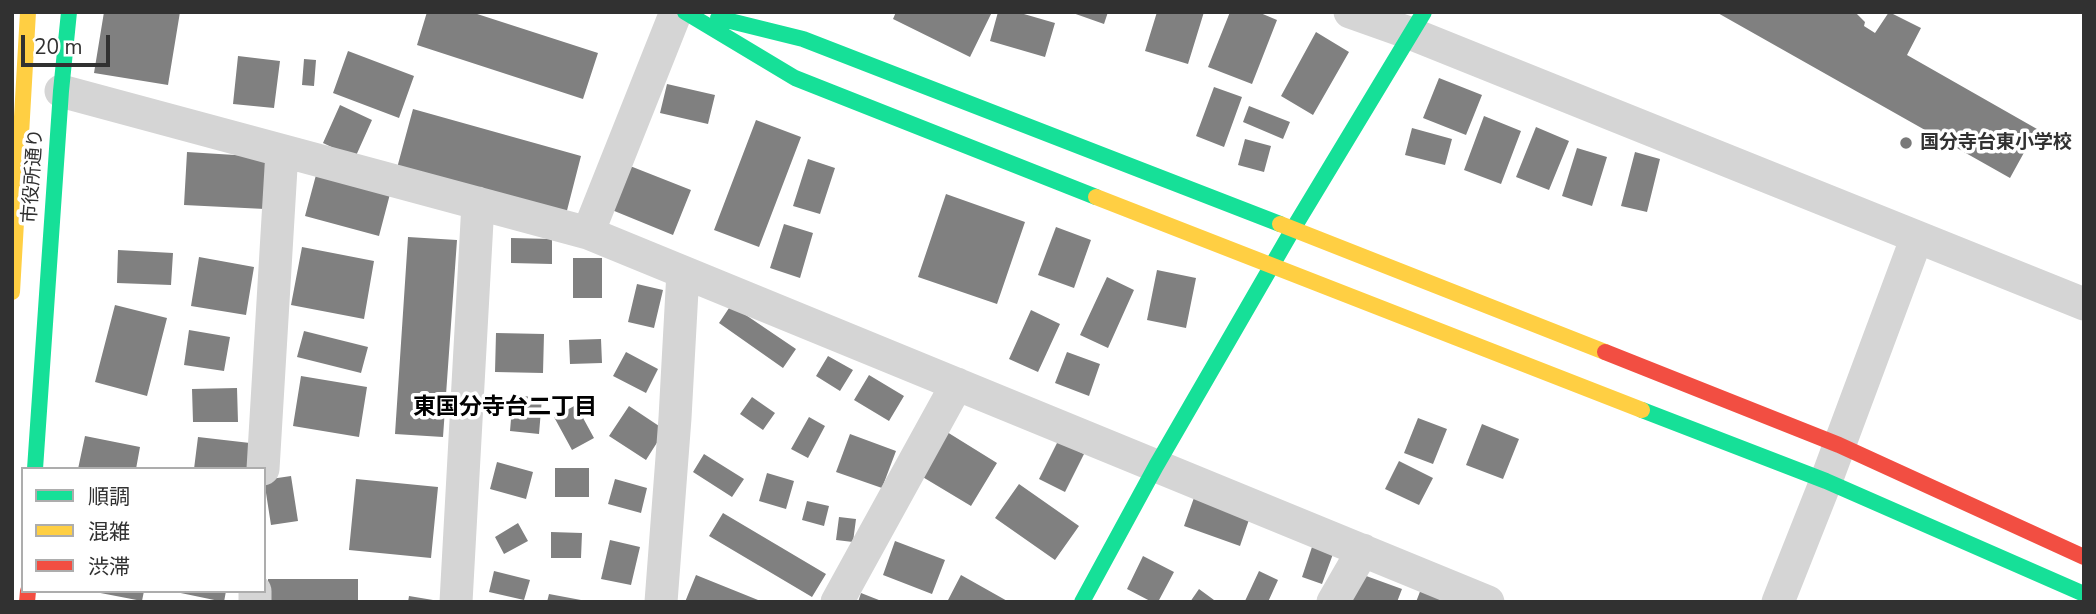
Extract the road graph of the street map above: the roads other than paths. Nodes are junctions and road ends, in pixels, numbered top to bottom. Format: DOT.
graph roads {
  1 [pos="28,12"];
  2 [pos="69,12"];
  3 [pos="676,12"];
  4 [pos="685,12"];
  5 [pos="696,12"];
  6 [pos="1350,12"];
  7 [pos="1418,23"];
  8 [pos="19,81"];
  9 [pos="61,91"];
  10 [pos="282,151"];
  11 [pos="478,203"];
  12 [pos="1293,229"];
  13 [pos="588,233"];
  14 [pos="1917,237"];
  15 [pos="1272,267"];
  16 [pos="683,272"];
  17 [pos="12,292"];
  18 [pos="2082,299"];
  19 [pos="957,384"];
  20 [pos="1839,445"];
  21 [pos="1156,466"];
  22 [pos="35,467"];
  23 [pos="263,467"];
  24 [pos="1826,481"];
  25 [pos="1363,550"];
  26 [pos="2084,557"];
  27 [pos="2084,594"];
  28 [pos="456,602"];
  29 [pos="661,602"];
  30 [pos="837,602"];
  31 [pos="1082,602"];
  32 [pos="1333,602"];
  33 [pos="1488,602"];
  34 [pos="1778,602"];
  1 -- 8 [label="street, 市役所通り"];
  2 -- 9 [label="street, 市役所通り"];
  3 -- 13 [label="street"];
  4 -- 15 [label="street"];
  5 -- 12 [label="street"];
  6 -- 7 [label="street"];
  7 -- 12 [label="street"];
  7 -- 14 [label="street"];
  8 -- 17 [label="street, 市役所通り"];
  9 -- 10 [label="street"];
  9 -- 22 [label="street, 市役所通り"];
  10 -- 11 [label="street"];
  10 -- 23 [label="street"];
  11 -- 13 [label="street"];
  11 -- 28 [label="street"];
  12 -- 15 [label="street"];
  12 -- 20 [label="street"];
  13 -- 16 [label="street"];
  14 -- 18 [label="street"];
  14 -- 20 [label="street"];
  15 -- 21 [label="street"];
  15 -- 24 [label="street"];
  16 -- 19 [label="street"];
  16 -- 29 [label="street"];
  19 -- 21 [label="street"];
  19 -- 30 [label="street"];
  20 -- 24 [label="street"];
  20 -- 26 [label="street"];
  21 -- 25 [label="street"];
  21 -- 31 [label="street"];
  24 -- 27 [label="street"];
  24 -- 34 [label="street"];
  25 -- 32 [label="street"];
  25 -- 33 [label="street"];
}
